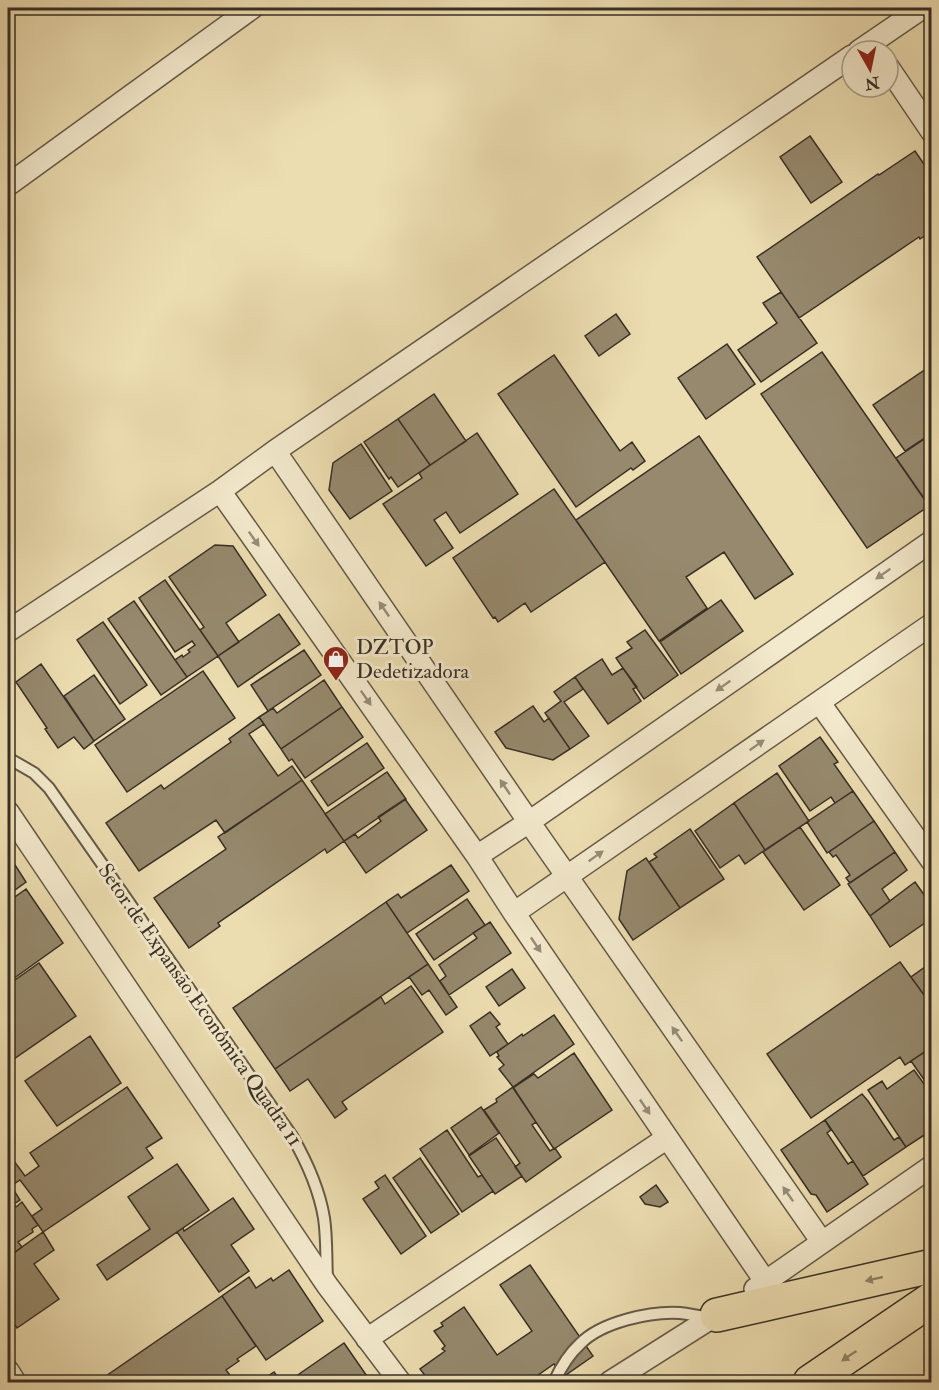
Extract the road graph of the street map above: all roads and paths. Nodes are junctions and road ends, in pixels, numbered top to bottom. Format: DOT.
graph roads {
  1 [pos="252,8"];
  2 [pos="922,8"];
  3 [pos="881,39"];
  4 [pos="840,64"];
  5 [pos="900,84"];
  6 [pos="928,123"];
  7 [pos="8,185"];
  8 [pos="275,451"];
  9 [pos="220,491"];
  10 [pos="932,541"];
  11 [pos="932,624"];
  12 [pos="8,631"];
  13 [pos="819,702"];
  14 [pos="8,758"];
  15 [pos="8,812"];
  16 [pos="529,822"];
  17 [pos="477,856"];
  18 [pos="932,861"];
  19 [pos="566,876"];
  20 [pos="513,913"];
  21 [pos="667,1137"];
  22 [pos="932,1166"];
  23 [pos="822,1242"];
  24 [pos="932,1266"];
  25 [pos="765,1281"];
  26 [pos="327,1285"];
  27 [pos="932,1299"];
  28 [pos="714,1316"];
  29 [pos="367,1339"];
  30 [pos="8,1371"];
  31 [pos="15,1383"];
  32 [pos="400,1383"];
  33 [pos="554,1383"];
  34 [pos="610,1383"];
  35 [pos="810,1383"];
  1 -- 7 [label="street"];
  2 -- 3 [label="street"];
  4 -- 8 [label="street"];
  5 -- 6 [label="street"];
  8 -- 9 [label="street"];
  16 -- 8 [label="street, one-way"];
  9 -- 12 [label="street"];
  9 -- 17 [label="street, one-way"];
  10 -- 16 [label="street, one-way"];
  11 -- 13 [label="street"];
  13 -- 18 [label="street"];
  19 -- 13 [label="street, one-way"];
  14 -- 26 [label="lane, Setor de Expansão Econômica Quadra 11"];
  15 -- 26 [label="street"];
  16 -- 17 [label="street"];
  16 -- 19 [label="street"];
  17 -- 20 [label="street"];
  19 -- 20 [label="street"];
  23 -- 19 [label="street, one-way"];
  20 -- 21 [label="street, one-way"];
  21 -- 25 [label="street"];
  21 -- 29 [label="street"];
  22 -- 23 [label="street"];
  23 -- 25 [label="street"];
  24 -- 28 [label="highway, one-way"];
  25 -- 28 [label="street"];
  26 -- 29 [label="street"];
  27 -- 35 [label="highway, one-way"];
  28 -- 33 [label="lane"];
  28 -- 34 [label="street"];
  29 -- 32 [label="street"];
  30 -- 31 [label="street"];
}
